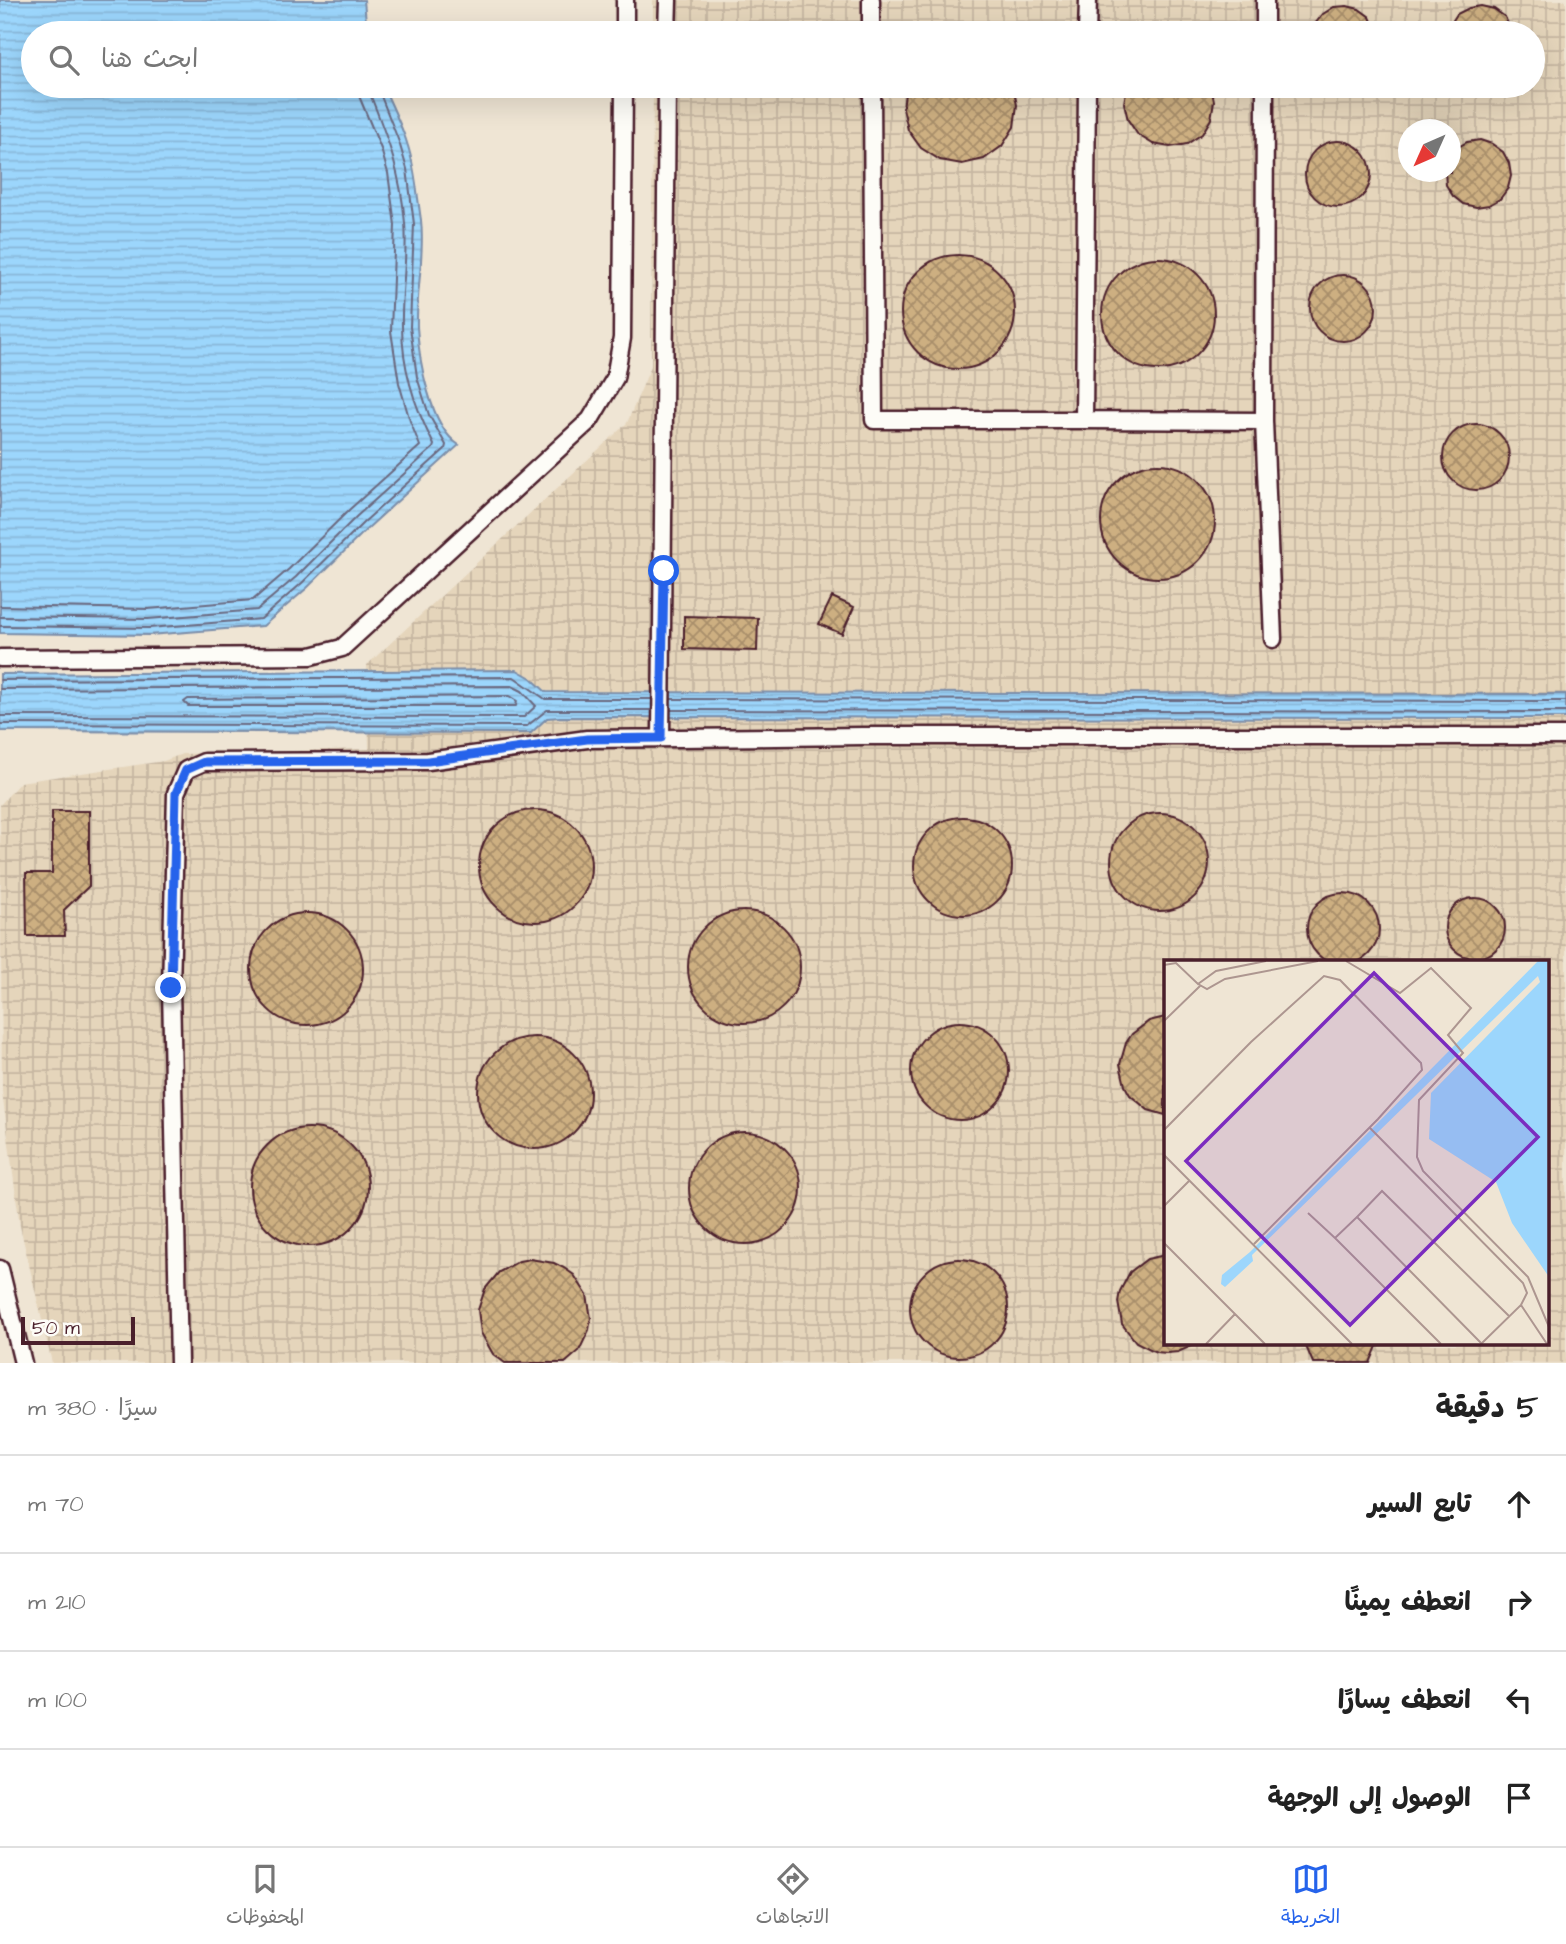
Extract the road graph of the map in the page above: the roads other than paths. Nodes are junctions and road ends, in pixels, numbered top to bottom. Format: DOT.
graph roads {
  1 [pos="625,0"];
  2 [pos="668,0"];
  3 [pos="871,0"];
  4 [pos="1088,0"];
  5 [pos="1265,0"];
  6 [pos="625,21"];
  7 [pos="667,21"];
  8 [pos="871,21"];
  9 [pos="1087,21"];
  10 [pos="1265,21"];
  11 [pos="624,98"];
  12 [pos="667,98"];
  13 [pos="872,98"];
  14 [pos="1087,98"];
  15 [pos="1265,98"];
  16 [pos="1084,420"];
  17 [pos="1264,421"];
  18 [pos="1272,639"];
  19 [pos="0,658"];
  20 [pos="662,731"];
  21 [pos="1566,736"];
  22 [pos="0,1269"];
  23 [pos="23,1363"];
  24 [pos="179,1363"];
  1 -- 6 [label="street"];
  2 -- 7 [label="street"];
  3 -- 8 [label="street"];
  4 -- 9 [label="street"];
  5 -- 10 [label="street"];
  11 -- 19 [label="street"];
  12 -- 20 [label="street"];
  13 -- 16 [label="street"];
  14 -- 16 [label="street"];
  15 -- 17 [label="street"];
  16 -- 17 [label="street"];
  17 -- 18 [label="street"];
  20 -- 21 [label="street"];
  20 -- 24 [label="street"];
  22 -- 23 [label="street"];
}
